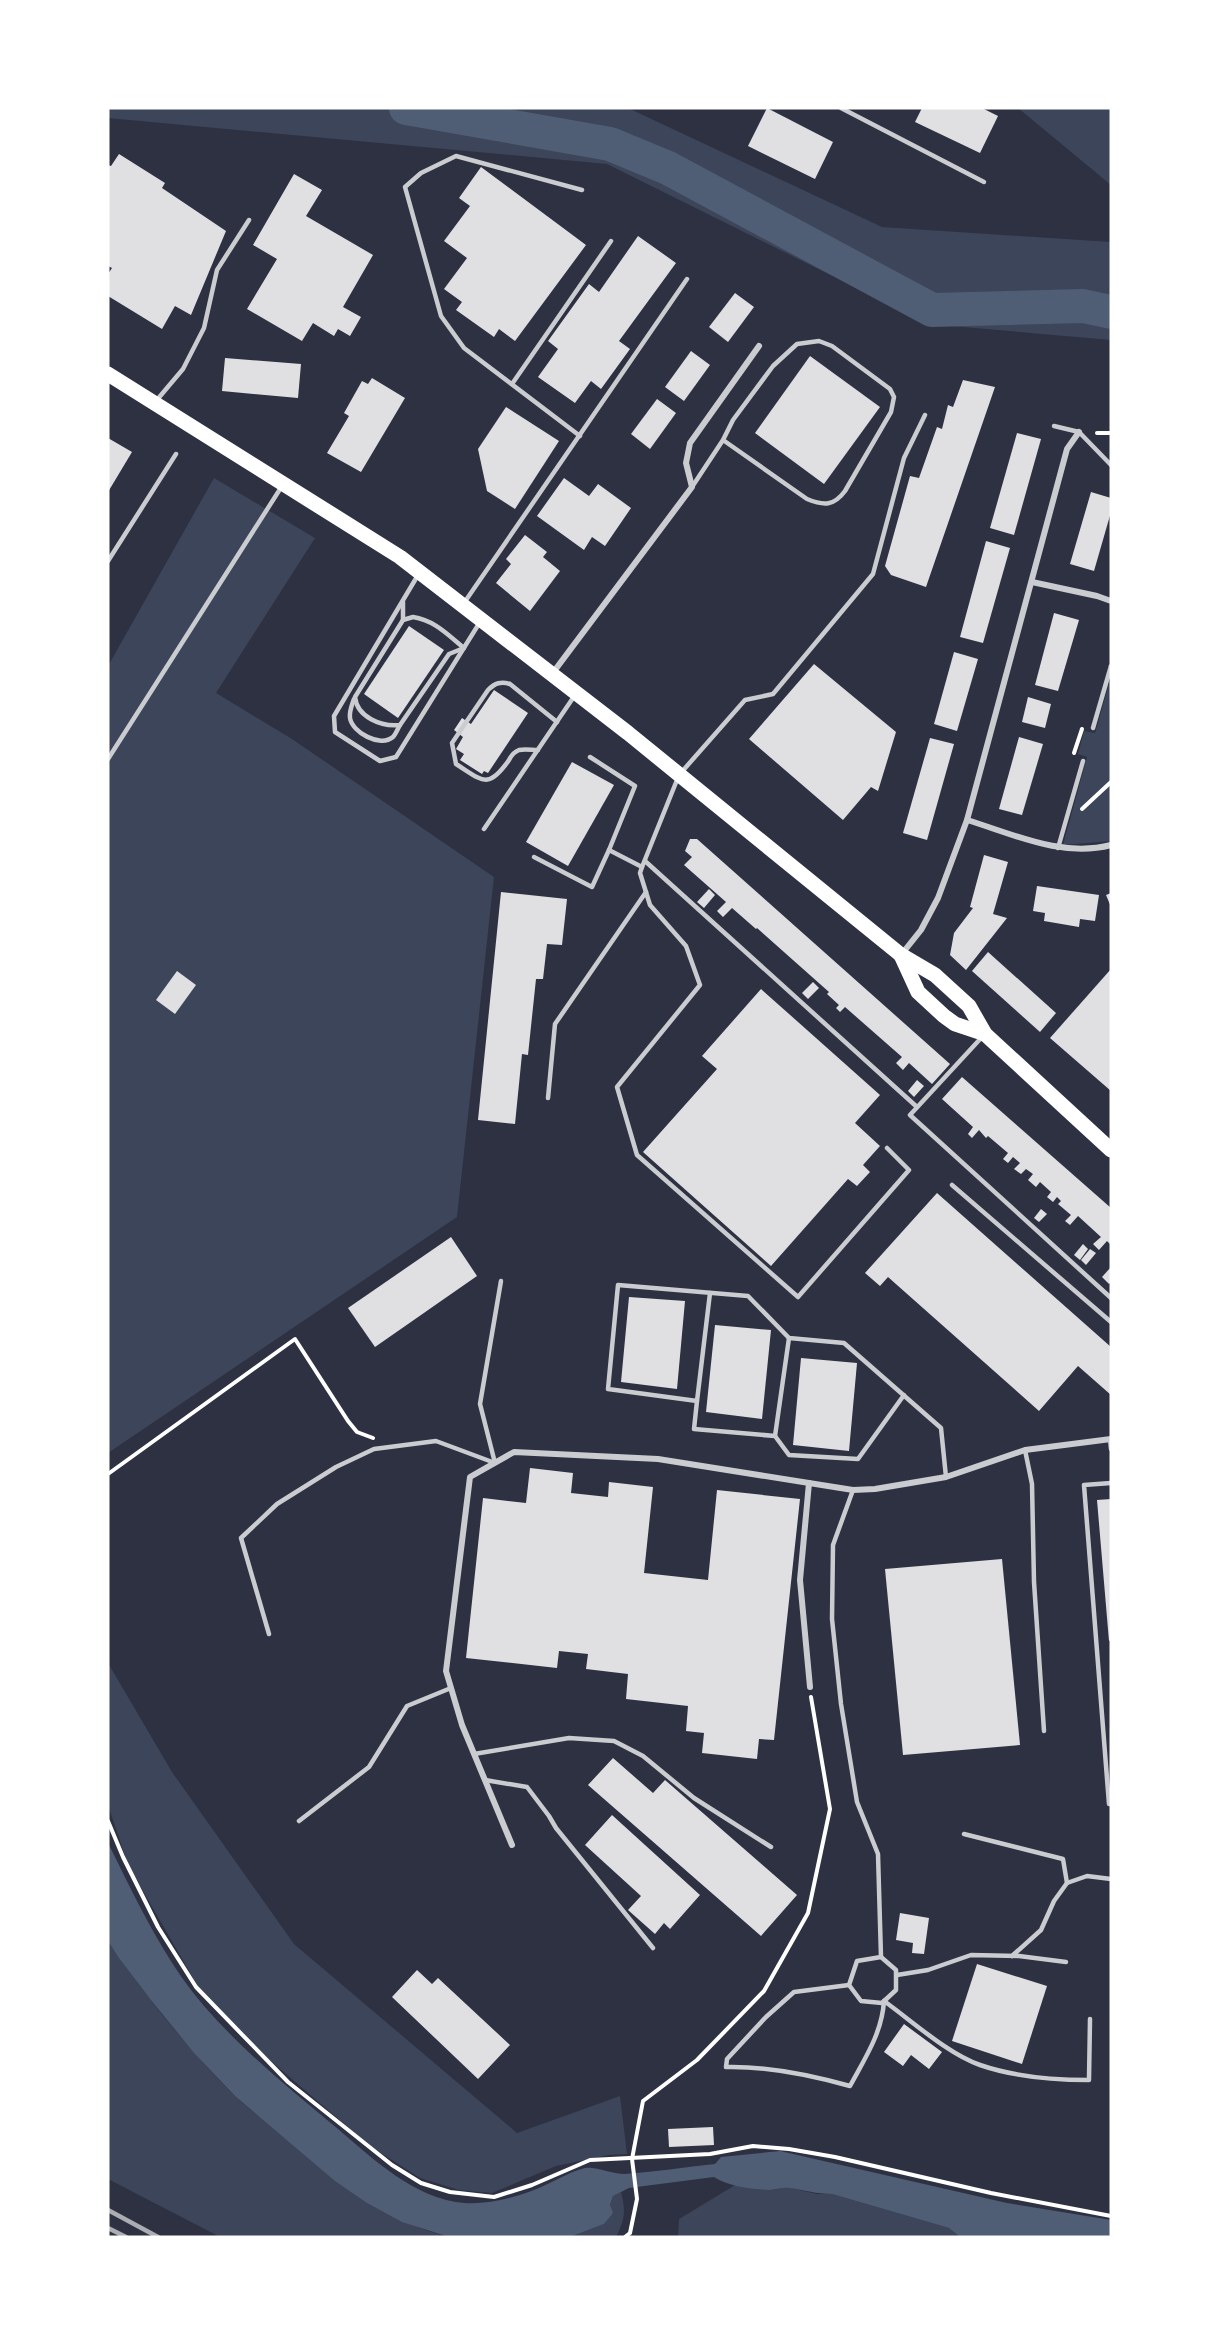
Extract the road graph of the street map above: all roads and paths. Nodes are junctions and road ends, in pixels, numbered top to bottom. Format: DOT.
graph roads {
  1 [pos="841,108"];
  2 [pos="984,182"];
  3 [pos="582,190"];
  4 [pos="249,220"];
  5 [pos="611,241"];
  6 [pos="687,279"];
  7 [pos="759,346"];
  8 [pos="108,374"];
  9 [pos="512,384"];
  10 [pos="155,402"];
  11 [pos="925,415"];
  12 [pos="1054,426"];
  13 [pos="1079,432"];
  14 [pos="580,436"];
  15 [pos="723,440"];
  16 [pos="176,454"];
  17 [pos="1111,465"];
  18 [pos="284,484"];
  19 [pos="692,487"];
  20 [pos="108,561"];
  21 [pos="420,572"];
  22 [pos="1032,582"];
  23 [pos="404,600"];
  24 [pos="1111,601"];
  25 [pos="463,605"];
  26 [pos="403,620"];
  27 [pos="482,620"];
  28 [pos="464,648"];
  29 [pos="1111,666"];
  30 [pos="551,674"];
  31 [pos="576,693"];
  32 [pos="355,697"];
  33 [pos="557,722"];
  34 [pos="400,725"];
  35 [pos="1093,728"];
  36 [pos="538,750"];
  37 [pos="590,757"];
  38 [pos="108,759"];
  39 [pos="1083,761"];
  40 [pos="679,776"];
  41 [pos="1111,782"];
  42 [pos="1068,814"];
  43 [pos="967,820"];
  44 [pos="484,828"];
  45 [pos="1111,845"];
  46 [pos="1058,848"];
  47 [pos="609,850"];
  48 [pos="534,857"];
  49 [pos="644,864"];
  50 [pos="646,892"];
  51 [pos="901,955"];
  52 [pos="984,1034"];
  53 [pos="548,1098"];
  54 [pos="917,1107"];
  55 [pos="887,1148"];
  56 [pos="1111,1150"];
  57 [pos="952,1185"];
  58 [pos="501,1281"];
  59 [pos="710,1293"];
  60 [pos="1111,1299"];
  61 [pos="1111,1322"];
  62 [pos="789,1338"];
  63 [pos="904,1395"];
  64 [pos="697,1401"];
  65 [pos="775,1436"];
  66 [pos="381,1438"];
  67 [pos="1111,1439"];
  68 [pos="1111,1449"];
  69 [pos="1025,1450"];
  70 [pos="495,1463"];
  71 [pos="108,1474"];
  72 [pos="946,1477"];
  73 [pos="809,1483"];
  74 [pos="1111,1483"];
  75 [pos="853,1490"];
  76 [pos="268,1634"];
  77 [pos="810,1687"];
  78 [pos="451,1688"];
  79 [pos="1044,1731"];
  80 [pos="474,1754"];
  81 [pos="484,1780"];
  82 [pos="1111,1804"];
  83 [pos="108,1821"];
  84 [pos="299,1821"];
  85 [pos="964,1834"];
  86 [pos="512,1845"];
  87 [pos="771,1847"];
  88 [pos="1111,1879"];
  89 [pos="1067,1883"];
  90 [pos="653,1948"];
  91 [pos="1012,1956"];
  92 [pos="882,1957"];
  93 [pos="1066,1962"];
  94 [pos="897,1975"];
  95 [pos="849,1985"];
  96 [pos="884,2001"];
  97 [pos="1090,2019"];
  98 [pos="632,2159"];
  99 [pos="1111,2216"];
  100 [pos="625,2237"];
  1 -- 2 [label="lane"];
  3 -- 9 [label="lane"];
  4 -- 10 [label="lane"];
  5 -- 9 [label="lane"];
  6 -- 14 [label="lane"];
  7 -- 19 [label="street"];
  8 -- 10 [label="main road"];
  9 -- 14 [label="lane"];
  10 -- 18 [label="main road"];
  11 -- 40 [label="lane"];
  12 -- 13 [label="lane"];
  13 -- 17 [label="lane"];
  13 -- 22 [label="street"];
  14 -- 25 [label="lane"];
  15 -- 15 [label="lane"];
  15 -- 19 [label="lane"];
  16 -- 20 [label="lane"];
  18 -- 21 [label="main road"];
  18 -- 38 [label="lane"];
  19 -- 30 [label="street"];
  21 -- 23 [label="lane"];
  21 -- 25 [label="main road"];
  22 -- 24 [label="street"];
  22 -- 43 [label="street"];
  23 -- 26 [label="lane"];
  23 -- 28 [label="lane"];
  25 -- 27 [label="main road"];
  26 -- 28 [label="lane"];
  26 -- 32 [label="lane"];
  27 -- 28 [label="lane"];
  27 -- 30 [label="main road"];
  28 -- 34 [label="lane"];
  29 -- 35 [label="lane"];
  30 -- 31 [label="main road"];
  31 -- 33 [label="lane"];
  31 -- 40 [label="main road"];
  32 -- 34 [label="lane"];
  32 -- 34 [label="lane"];
  33 -- 36 [label="lane"];
  33 -- 36 [label="lane"];
  35 -- 39 [label="path"];
  36 -- 44 [label="lane"];
  37 -- 47 [label="lane"];
  39 -- 42 [label="lane"];
  40 -- 49 [label="lane"];
  40 -- 51 [label="main road"];
  41 -- 42 [label="path"];
  42 -- 46 [label="lane"];
  43 -- 46 [label="street"];
  43 -- 51 [label="street"];
  45 -- 46 [label="street"];
  47 -- 48 [label="lane"];
  47 -- 49 [label="lane"];
  49 -- 50 [label="lane"];
  49 -- 54 [label="lane"];
  50 -- 53 [label="lane"];
  50 -- 55 [label="lane"];
  51 -- 52 [label="main road"];
  51 -- 52 [label="main road"];
  52 -- 54 [label="lane"];
  52 -- 56 [label="main road"];
  54 -- 60 [label="lane"];
  57 -- 61 [label="lane"];
  58 -- 70 [label="lane"];
  59 -- 62 [label="lane"];
  59 -- 64 [label="lane"];
  59 -- 64 [label="lane"];
  62 -- 63 [label="lane"];
  62 -- 65 [label="lane"];
  63 -- 65 [label="lane"];
  63 -- 72 [label="lane"];
  64 -- 65 [label="lane"];
  66 -- 71 [label="path"];
  67 -- 68 [label="lane"];
  67 -- 69 [label="street"];
  69 -- 72 [label="street"];
  69 -- 79 [label="lane"];
  70 -- 73 [label="street"];
  70 -- 76 [label="lane"];
  70 -- 78 [label="street"];
  72 -- 75 [label="street"];
  73 -- 75 [label="street"];
  73 -- 77 [label="street"];
  74 -- 82 [label="lane"];
  75 -- 92 [label="lane"];
  77 -- 98 [label="path"];
  78 -- 80 [label="street"];
  78 -- 84 [label="lane"];
  80 -- 81 [label="street"];
  80 -- 87 [label="lane"];
  81 -- 86 [label="street"];
  81 -- 90 [label="lane"];
  83 -- 98 [label="path"];
  85 -- 89 [label="lane"];
  88 -- 89 [label="lane"];
  89 -- 91 [label="lane"];
  91 -- 93 [label="lane"];
  91 -- 94 [label="lane"];
  92 -- 94 [label="lane"];
  92 -- 95 [label="lane"];
  94 -- 96 [label="lane"];
  95 -- 96 [label="lane"];
  95 -- 96 [label="lane"];
  96 -- 97 [label="lane"];
  98 -- 99 [label="path"];
  98 -- 100 [label="path"];
}
